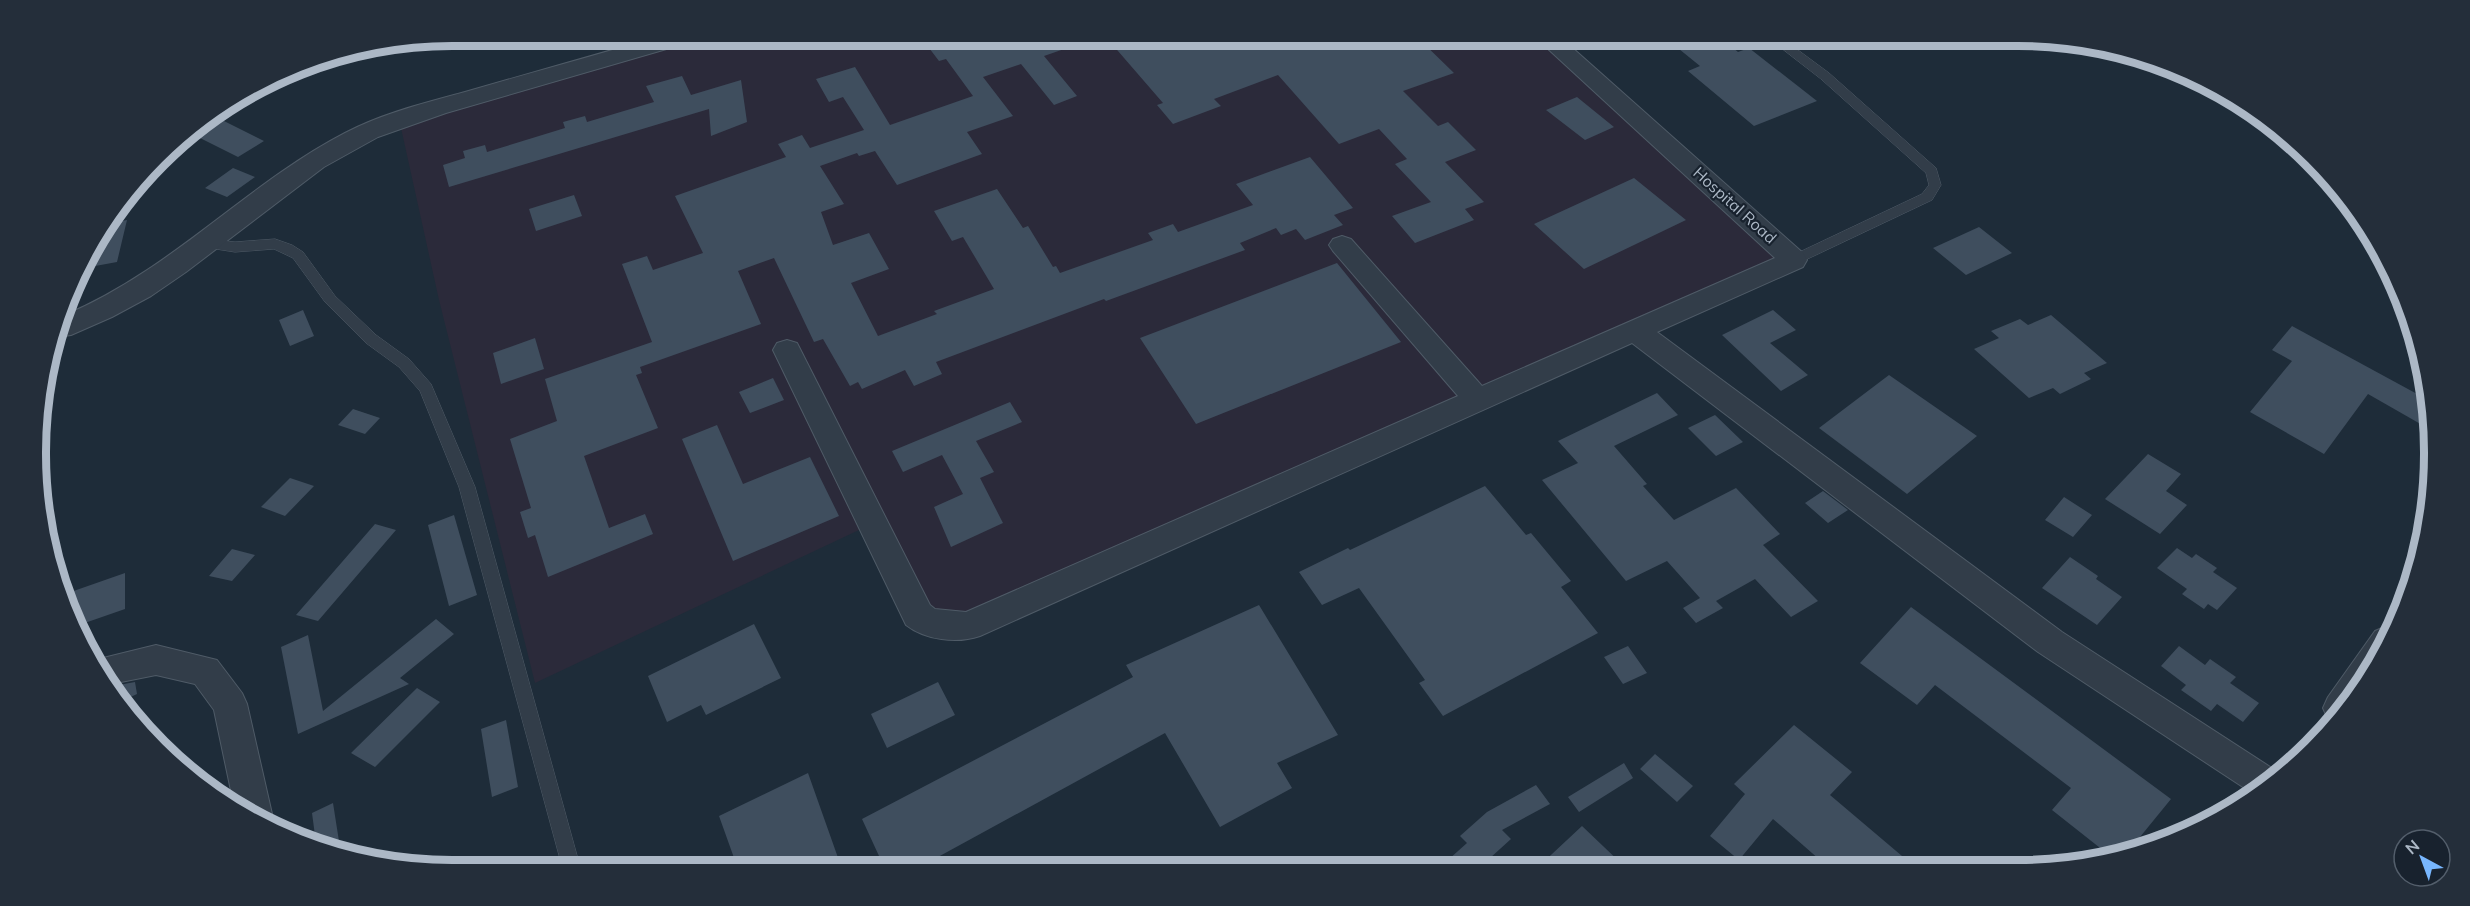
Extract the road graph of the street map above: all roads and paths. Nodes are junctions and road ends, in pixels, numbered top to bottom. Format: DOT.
graph roads {
  1 [pos="666,46"];
  2 [pos="1556,46"];
  3 [pos="1785,46"];
  4 [pos="208,244"];
  5 [pos="1342,245"];
  6 [pos="1794,260"];
  7 [pos="67,326"];
  8 [pos="1635,331"];
  9 [pos="787,350"];
  10 [pos="1478,400"];
  11 [pos="110,671"];
  12 [pos="2260,778"];
  13 [pos="252,806"];
  14 [pos="569,860"];
  1 -- 4 [label="street"];
  2 -- 6 [label="street, Hospital Road"];
  3 -- 6 [label="lane"];
  4 -- 7 [label="street"];
  4 -- 14 [label="lane"];
  5 -- 10 [label="street"];
  6 -- 8 [label="street, Hospital Road"];
  8 -- 10 [label="street, Hospital Road"];
  8 -- 12 [label="street"];
  9 -- 10 [label="street, Hospital Road"];
  11 -- 13 [label="street"];
}
